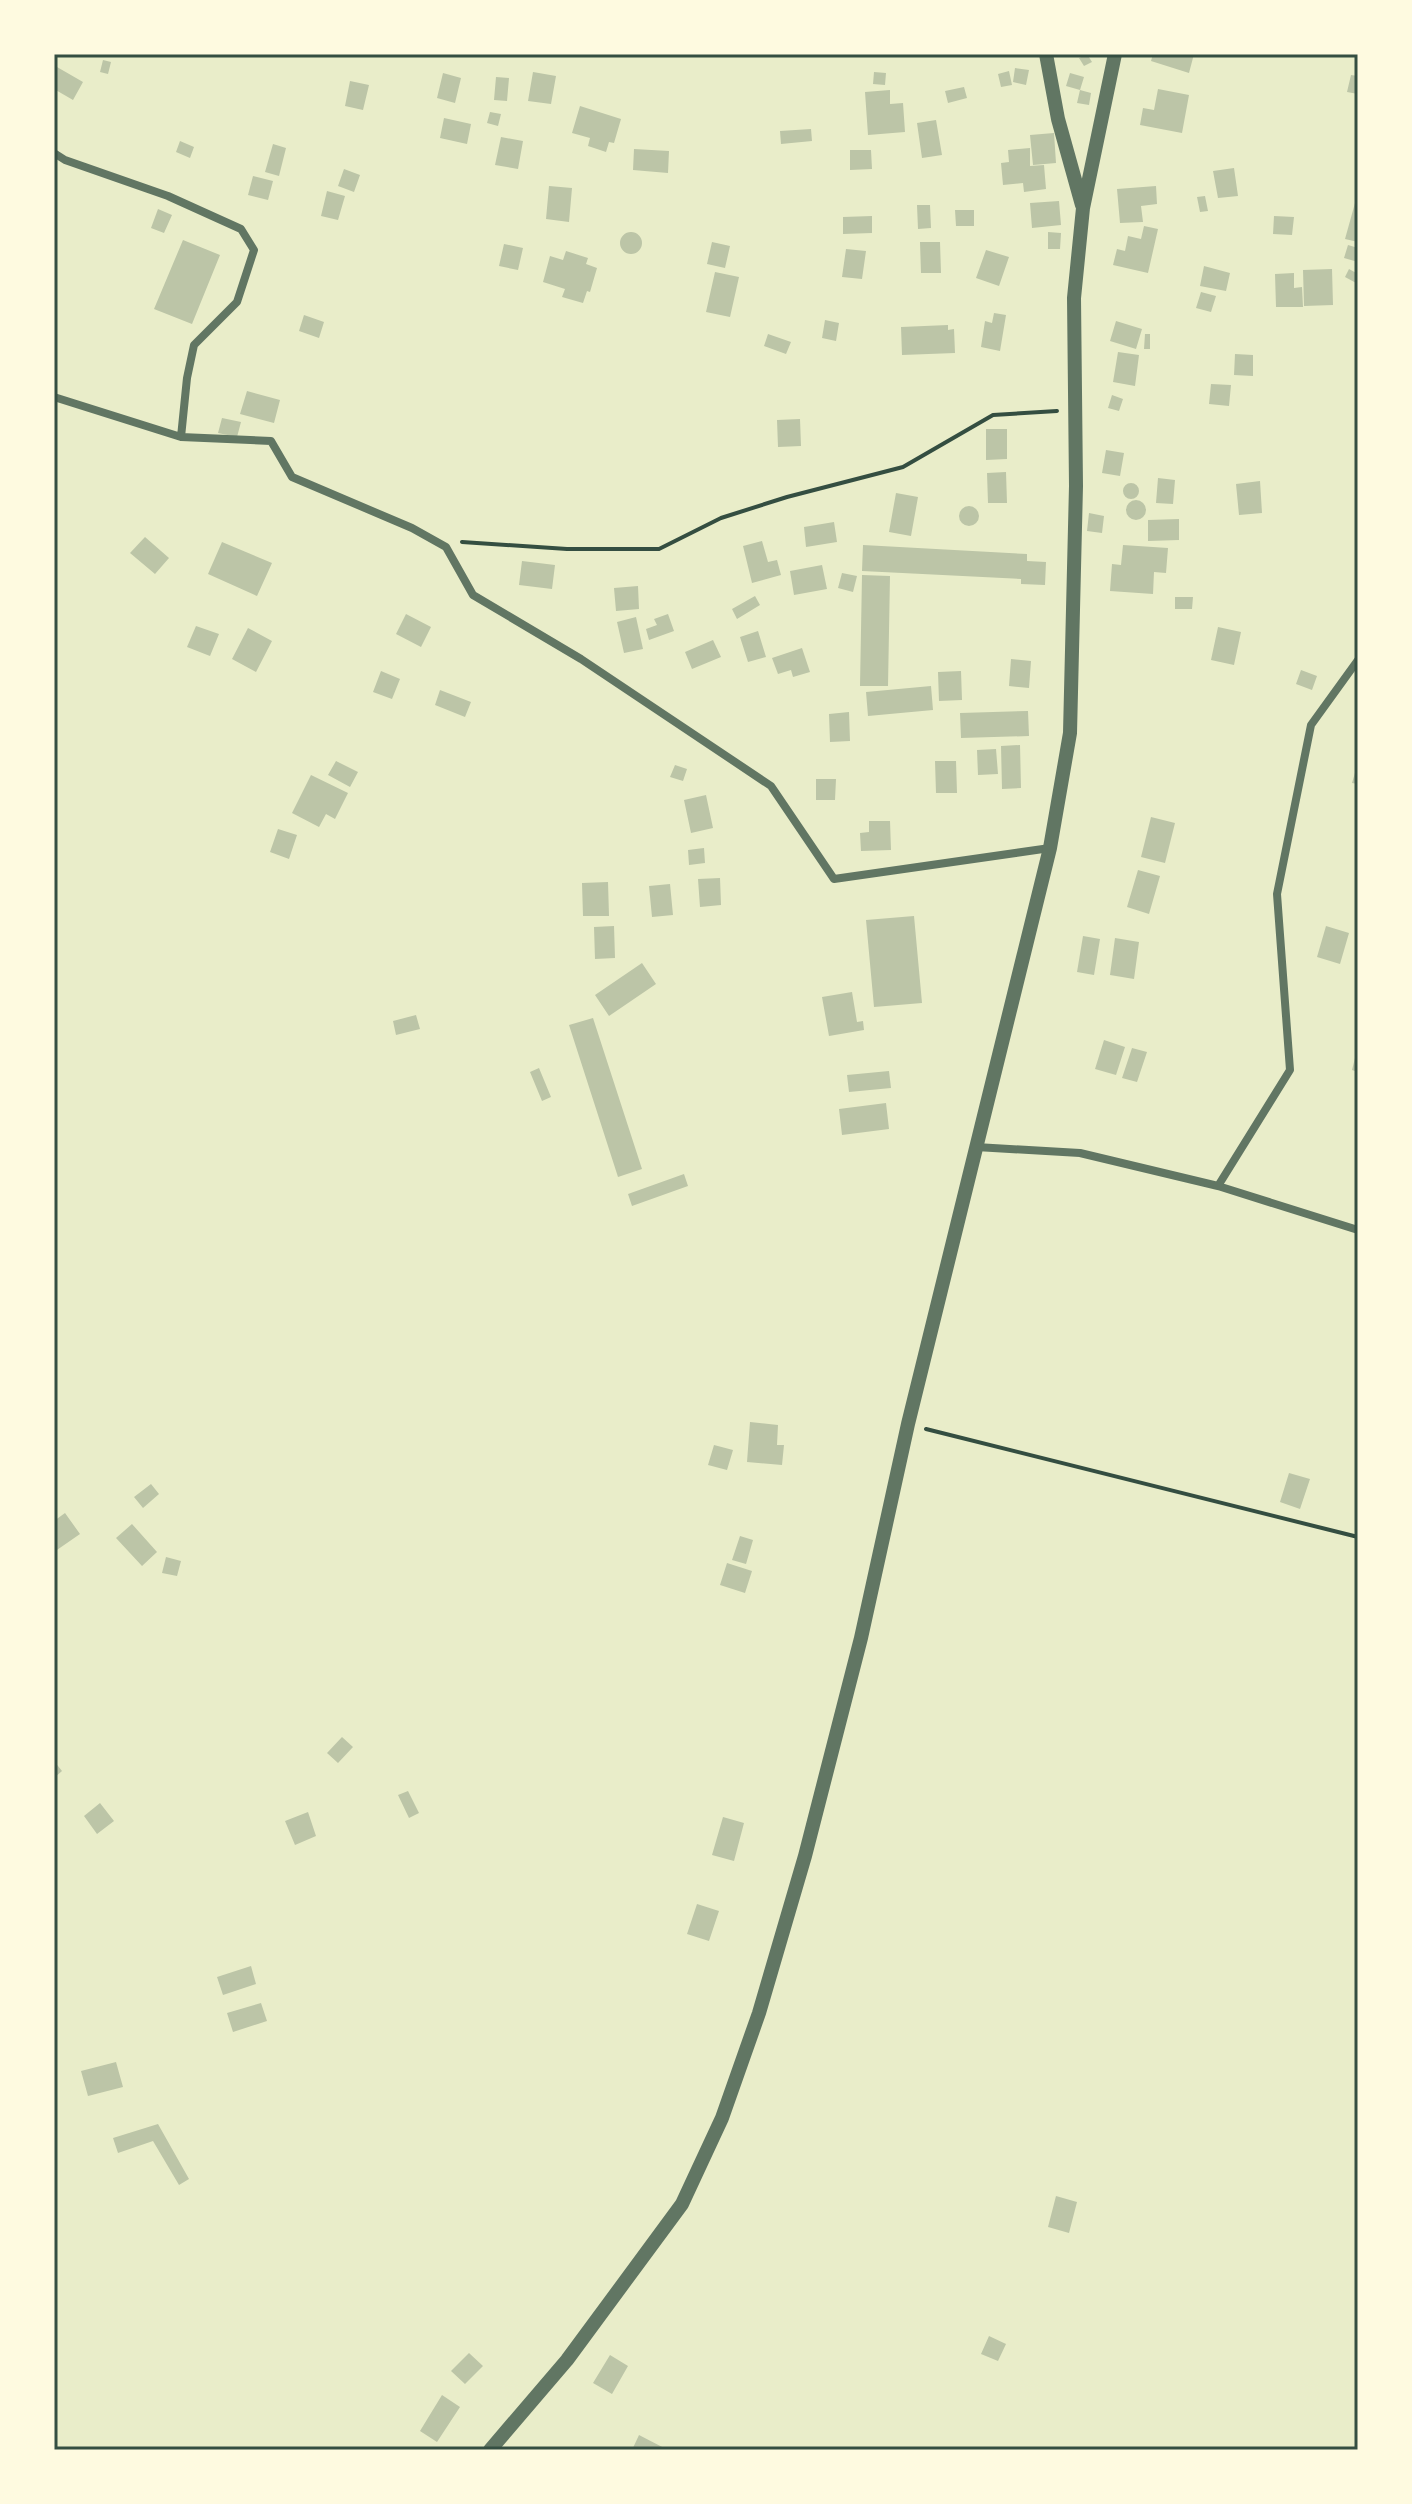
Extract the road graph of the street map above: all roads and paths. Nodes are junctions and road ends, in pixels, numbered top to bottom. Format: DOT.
graph roads {
  1 [pos="1046,54"];
  2 [pos="1115,54"];
  3 [pos="54,153"];
  4 [pos="1083,208"];
  5 [pos="54,397"];
  6 [pos="1075,409"];
  7 [pos="181,437"];
  8 [pos="433,540"];
  9 [pos="1358,660"];
  10 [pos="1050,848"];
  11 [pos="975,1147"];
  12 [pos="1218,1186"];
  13 [pos="1358,1230"];
  14 [pos="908,1424"];
  15 [pos="1358,1537"];
  16 [pos="490,2450"];
  1 -- 4 [label="street"];
  2 -- 4 [label="street"];
  3 -- 7 [label="street"];
  4 -- 6 [label="street"];
  5 -- 7 [label="street"];
  6 -- 8 [label="path"];
  6 -- 10 [label="street"];
  7 -- 8 [label="street"];
  8 -- 10 [label="street"];
  9 -- 12 [label="street"];
  10 -- 11 [label="street"];
  11 -- 12 [label="street"];
  11 -- 14 [label="street"];
  12 -- 13 [label="street"];
  14 -- 15 [label="path"];
  14 -- 16 [label="street"];
}
